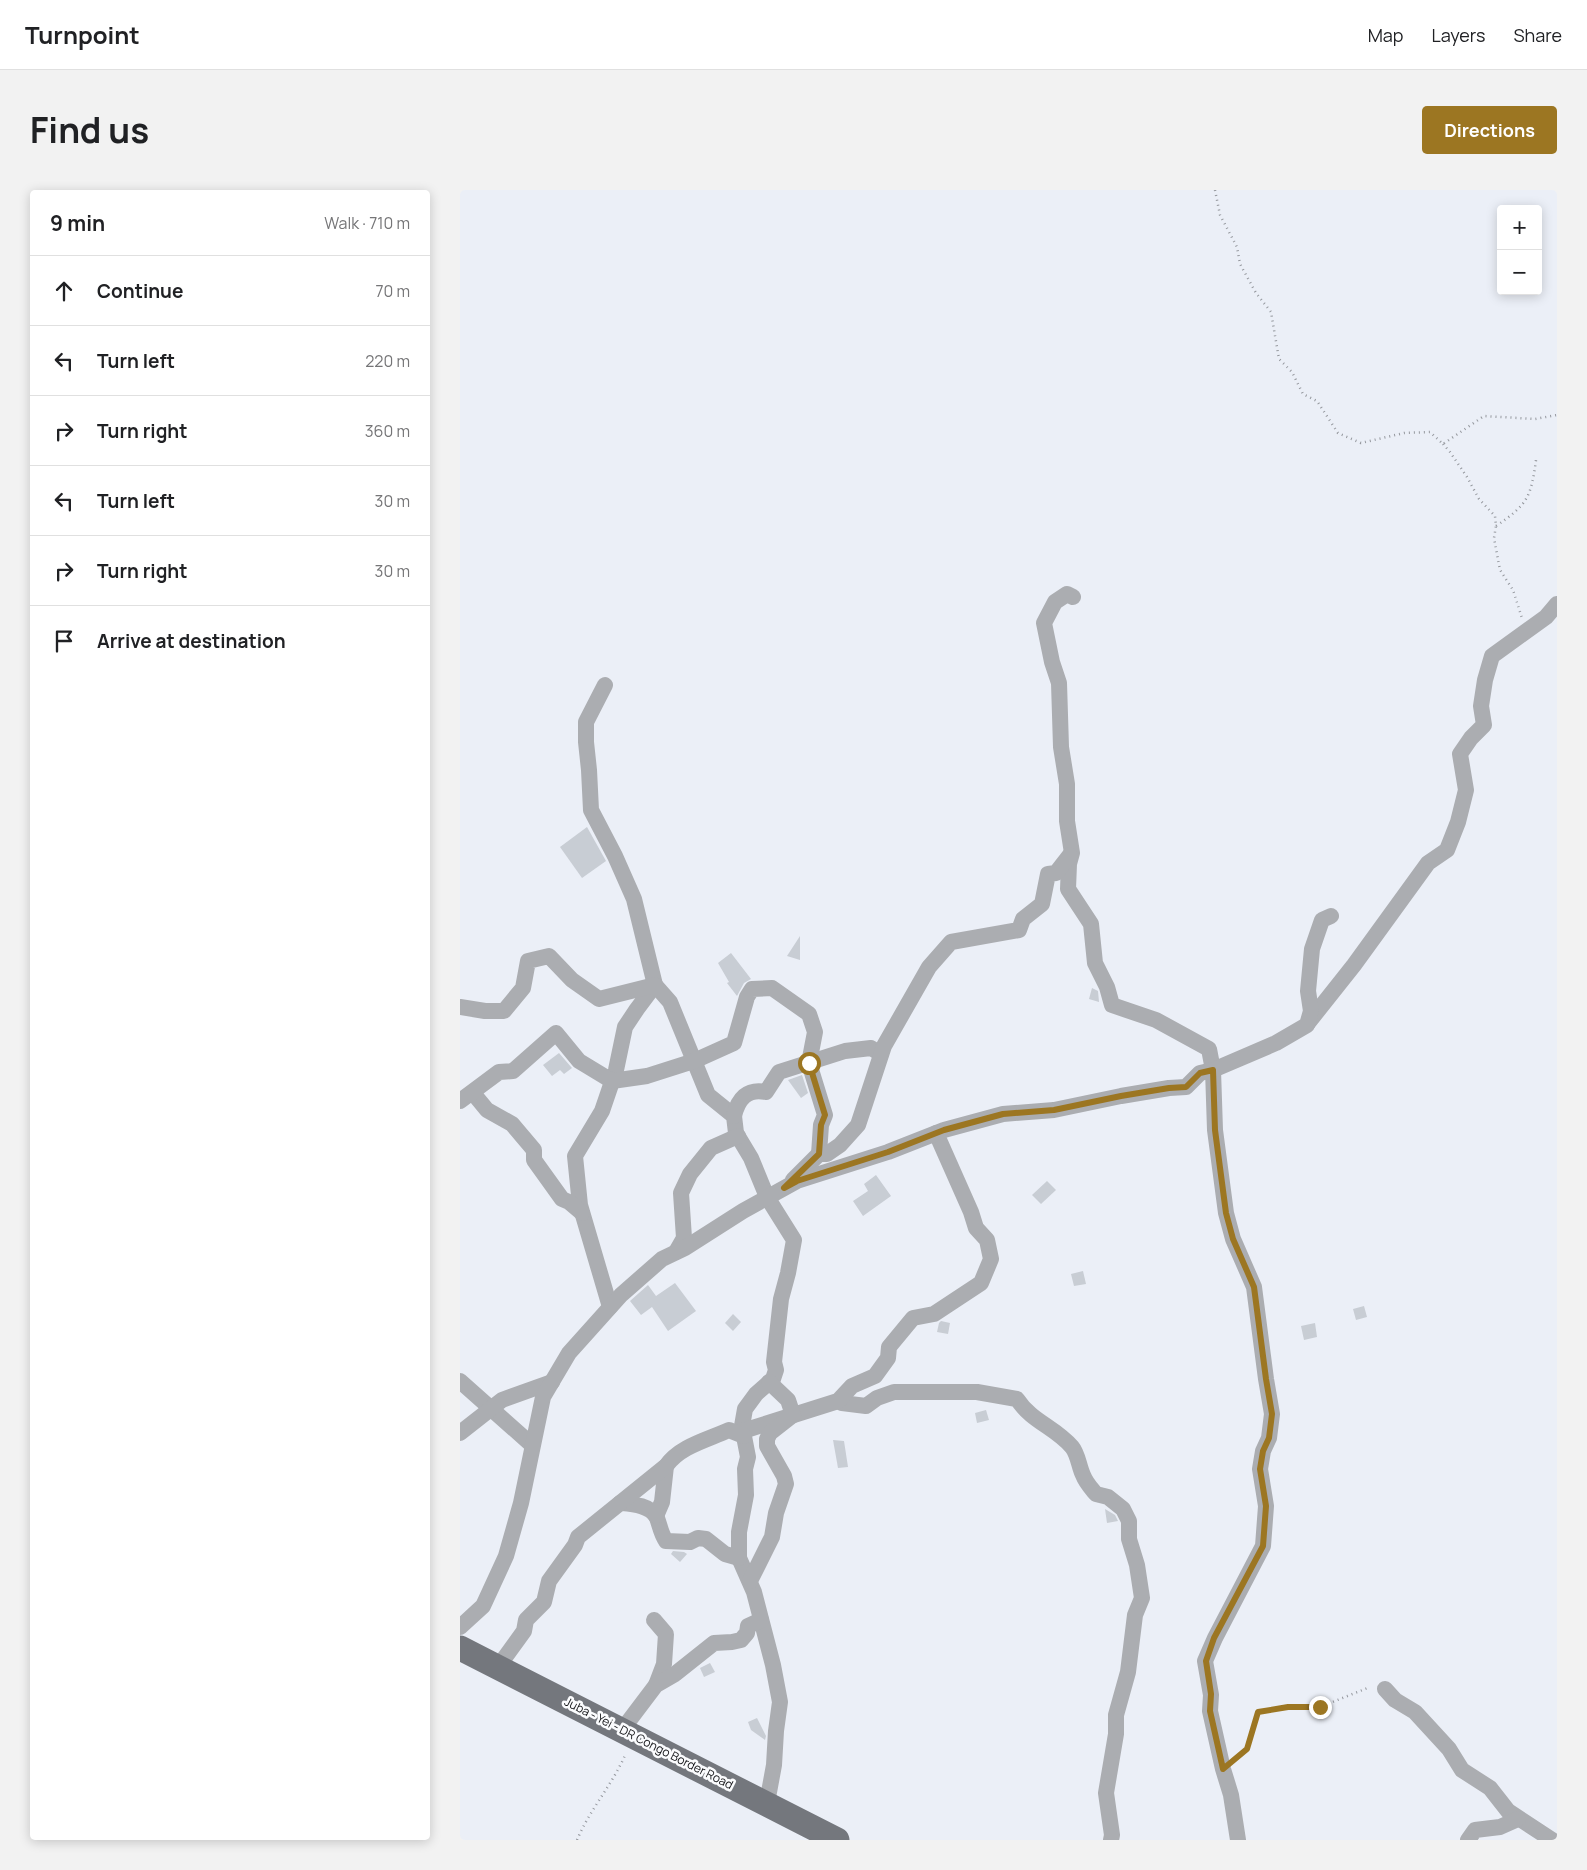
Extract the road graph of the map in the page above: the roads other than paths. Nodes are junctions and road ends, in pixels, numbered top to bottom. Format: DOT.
graph roads {
  1 [pos="1073,596"];
  2 [pos="1557,604"];
  3 [pos="605,685"];
  4 [pos="1072,853"];
  5 [pos="1331,916"];
  6 [pos="655,985"];
  7 [pos="460,1007"];
  8 [pos="1307,1025"];
  9 [pos="881,1054"];
  10 [pos="694,1061"];
  11 [pos="809,1063"];
  12 [pos="1213,1070"];
  13 [pos="612,1082"];
  14 [pos="467,1097"];
  15 [pos="734,1116"];
  16 [pos="936,1133"];
  17 [pos="738,1136"];
  18 [pos="819,1154"];
  19 [pos="784,1188"];
  20 [pos="767,1197"];
  21 [pos="582,1213"];
  22 [pos="676,1252"];
  23 [pos="610,1307"];
  24 [pos="460,1381"];
  25 [pos="552,1382"];
  26 [pos="769,1382"];
  27 [pos="838,1401"];
  28 [pos="491,1409"];
  29 [pos="793,1415"];
  30 [pos="460,1433"];
  31 [pos="744,1434"];
  32 [pos="532,1445"];
  33 [pos="666,1466"];
  34 [pos="620,1503"];
  35 [pos="656,1516"];
  36 [pos="740,1558"];
  37 [pos="750,1581"];
  38 [pos="654,1620"];
  39 [pos="761,1620"];
  40 [pos="460,1627"];
  41 [pos="460,1648"];
  42 [pos="498,1667"];
  43 [pos="656,1685"];
  44 [pos="1385,1689"];
  45 [pos="627,1732"];
  46 [pos="767,1803"];
  47 [pos="1518,1819"];
  48 [pos="837,1840"];
  49 [pos="1111,1840"];
  50 [pos="1238,1840"];
  51 [pos="1468,1840"];
  52 [pos="1552,1840"];
  1 -- 4 [label="street"];
  2 -- 8 [label="street"];
  3 -- 6 [label="street"];
  4 -- 9 [label="street"];
  4 -- 12 [label="street"];
  5 -- 8 [label="street"];
  6 -- 7 [label="street"];
  6 -- 10 [label="street"];
  6 -- 13 [label="street"];
  8 -- 12 [label="street"];
  9 -- 11 [label="street"];
  9 -- 18 [label="street"];
  10 -- 11 [label="street"];
  10 -- 13 [label="street"];
  10 -- 15 [label="street"];
  11 -- 15 [label="street"];
  11 -- 18 [label="street"];
  12 -- 16 [label="street"];
  12 -- 50 [label="street"];
  13 -- 14 [label="street"];
  13 -- 21 [label="street"];
  14 -- 21 [label="street"];
  15 -- 17 [label="street"];
  16 -- 19 [label="street"];
  16 -- 27 [label="street"];
  17 -- 20 [label="street"];
  17 -- 22 [label="street"];
  18 -- 19 [label="street"];
  19 -- 20 [label="street"];
  20 -- 22 [label="street"];
  20 -- 26 [label="street"];
  21 -- 23 [label="street"];
  22 -- 23 [label="street"];
  23 -- 25 [label="street"];
  24 -- 28 [label="street"];
  25 -- 28 [label="street"];
  25 -- 32 [label="street"];
  26 -- 29 [label="street"];
  26 -- 31 [label="street"];
  27 -- 29 [label="street"];
  27 -- 49 [label="street"];
  28 -- 30 [label="street"];
  28 -- 32 [label="street"];
  29 -- 31 [label="street"];
  29 -- 37 [label="street"];
  31 -- 33 [label="street"];
  31 -- 36 [label="street"];
  32 -- 40 [label="street"];
  33 -- 34 [label="street"];
  33 -- 35 [label="street"];
  34 -- 35 [label="street"];
  34 -- 42 [label="street"];
  35 -- 36 [label="street"];
  36 -- 37 [label="street"];
  37 -- 39 [label="street"];
  38 -- 43 [label="street"];
  39 -- 43 [label="street"];
  39 -- 46 [label="street"];
  41 -- 42 [label="main road, Juba - Yei - DR Congo Border Road"];
  42 -- 45 [label="main road, Juba - Yei - DR Congo Border Road"];
  43 -- 45 [label="street"];
  44 -- 47 [label="street"];
  45 -- 46 [label="main road, Juba - Yei - DR Congo Border Road"];
  46 -- 48 [label="main road, Juba - Yei - DR Congo Border Road"];
  47 -- 51 [label="street"];
  47 -- 52 [label="street"];
}
